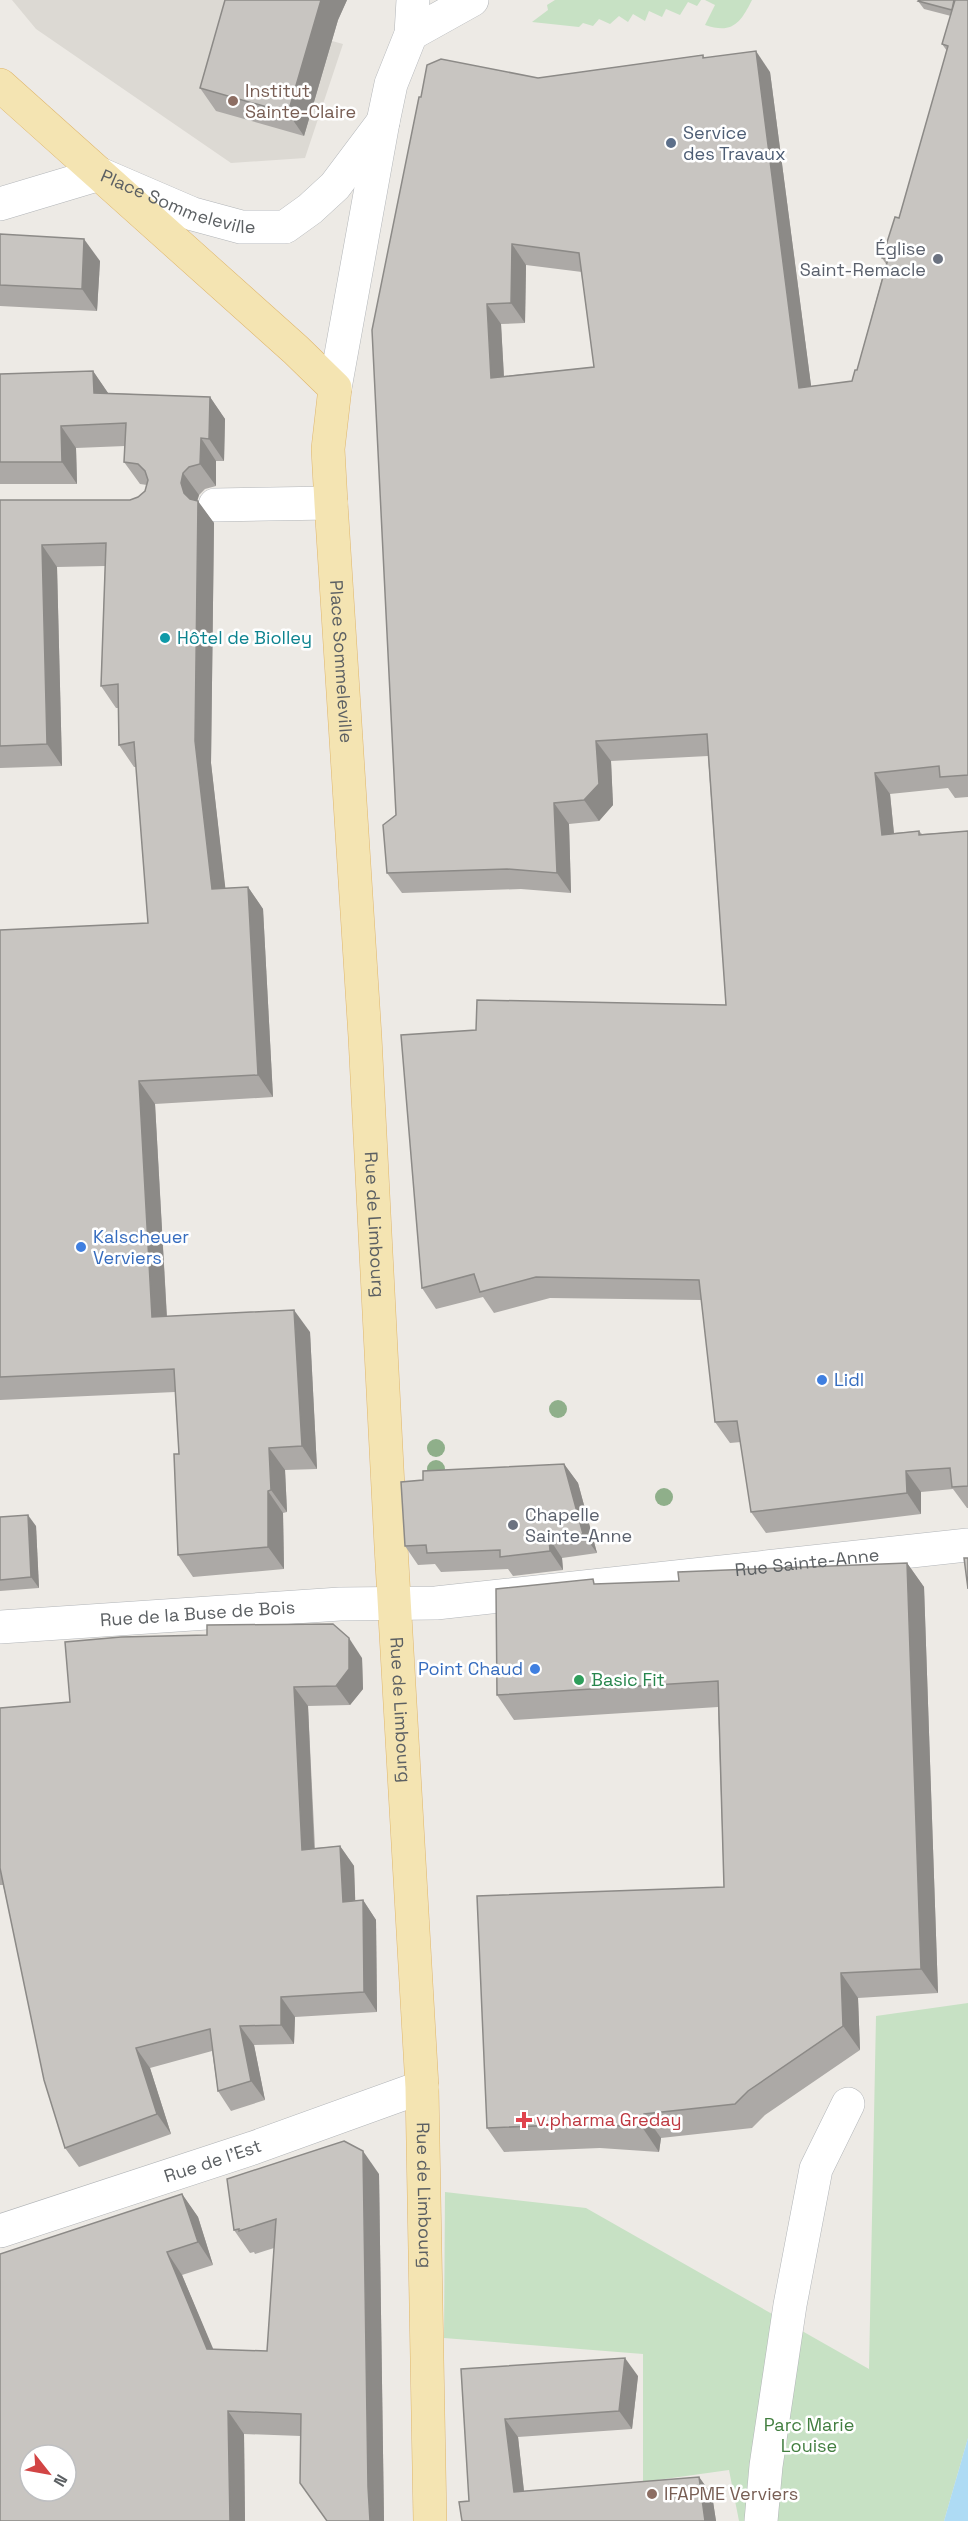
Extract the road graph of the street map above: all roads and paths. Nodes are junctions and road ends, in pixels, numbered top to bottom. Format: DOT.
graph roads {
  1 [pos="413,0"];
  2 [pos="472,0"];
  3 [pos="411,34"];
  4 [pos="0,85"];
  5 [pos="383,122"];
  6 [pos="100,174"];
  7 [pos="0,204"];
  8 [pos="335,388"];
  9 [pos="331,504"];
  10 [pos="215,505"];
  11 [pos="357,898"];
  12 [pos="968,1545"];
  13 [pos="394,1602"];
  14 [pos="0,1627"];
  15 [pos="422,2087"];
  16 [pos="848,2104"];
  17 [pos="0,2231"];
  18 [pos="430,2521"];
  19 [pos="761,2521"];
  1 -- 3 [label="street, Place Sommeleville"];
  2 -- 3 [label="street"];
  3 -- 5 [label="street, Place Sommeleville"];
  4 -- 6 [label="main road"];
  5 -- 6 [label="street, Place Sommeleville"];
  5 -- 8 [label="street, Place Sommeleville"];
  6 -- 7 [label="street"];
  6 -- 8 [label="main road, Place Sommeleville"];
  8 -- 9 [label="main road, Place Sommeleville"];
  9 -- 10 [label="street"];
  9 -- 11 [label="main road, Place Sommeleville"];
  11 -- 13 [label="main road, Rue de Limbourg"];
  12 -- 13 [label="street, Rue Sainte-Anne"];
  13 -- 14 [label="street, Rue de la Buse de Bois"];
  13 -- 15 [label="main road, Rue de Limbourg"];
  15 -- 17 [label="street, Rue de l'Est"];
  15 -- 18 [label="main road, Rue de Limbourg"];
  16 -- 19 [label="street"];
}
